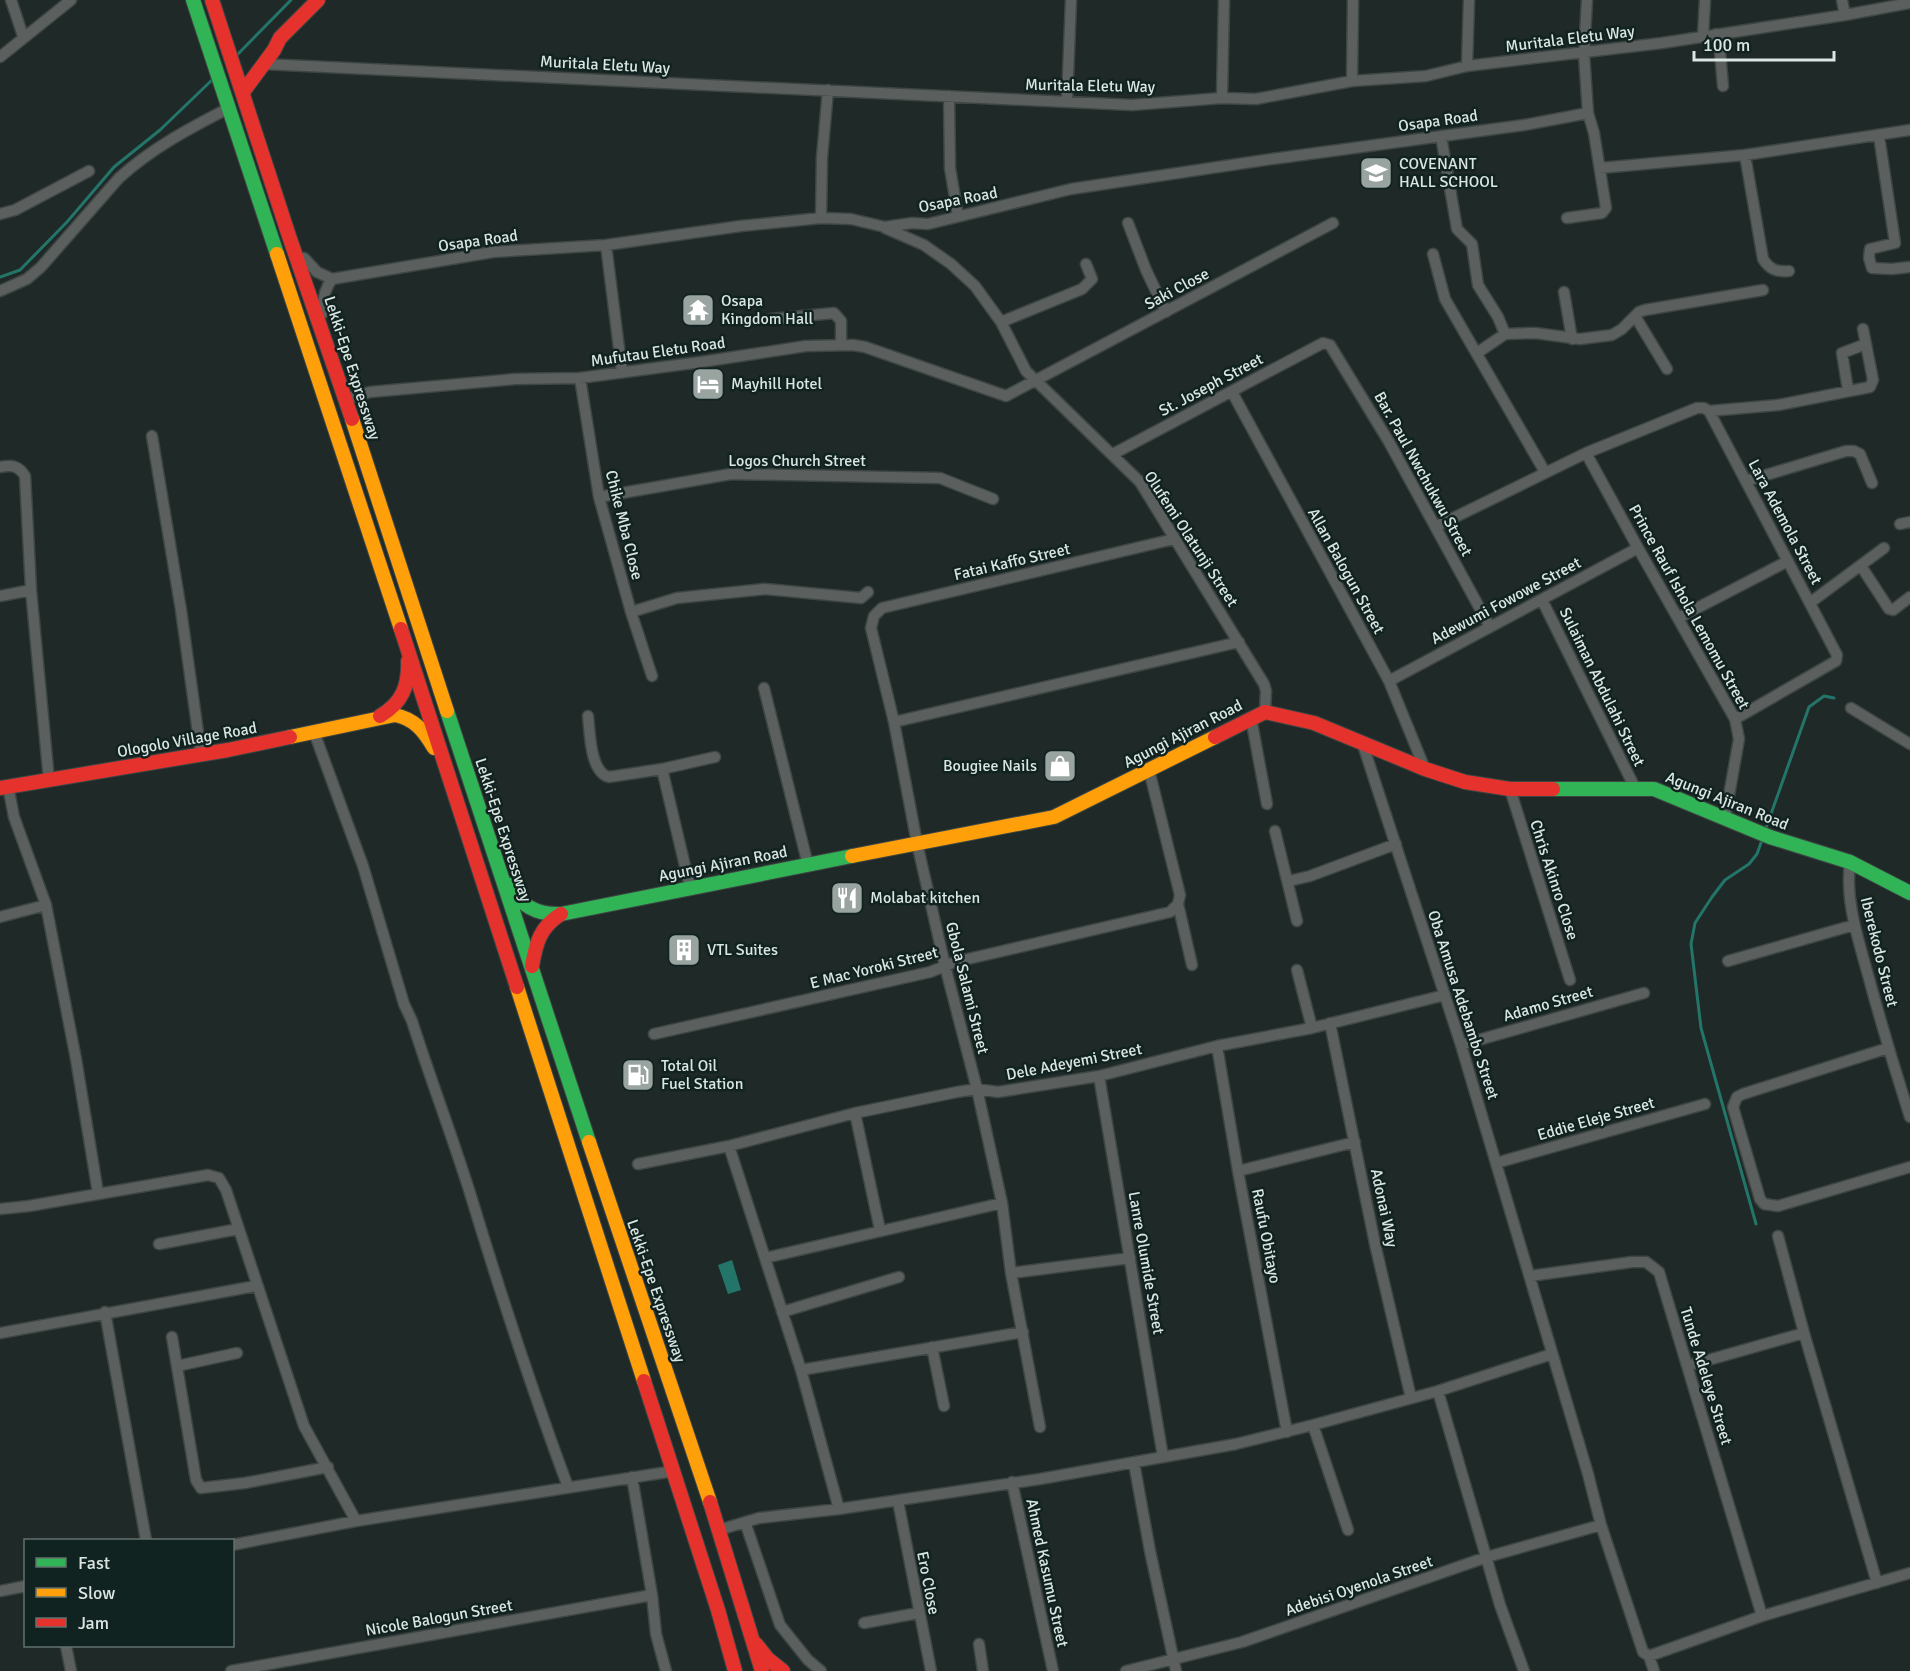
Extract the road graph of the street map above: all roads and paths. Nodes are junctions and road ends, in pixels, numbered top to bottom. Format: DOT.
graph roads {
  1 [pos="11,0"];
  2 [pos="70,0"];
  3 [pos="193,0"];
  4 [pos="212,0"];
  5 [pos="318,0"];
  6 [pos="1071,0"];
  7 [pos="1224,0"];
  8 [pos="1353,0"];
  9 [pos="1469,0"];
  10 [pos="1587,0"];
  11 [pos="1705,0"];
  12 [pos="1842,0"];
  13 [pos="1910,3"];
  14 [pos="1845,15"];
  15 [pos="1716,34"];
  16 [pos="23,36"];
  17 [pos="1703,36"];
  18 [pos="1584,54"];
  19 [pos="0,57"];
  20 [pos="263,64"];
  21 [pos="1467,66"];
  22 [pos="1352,81"];
  23 [pos="241,86"];
  24 [pos="1723,86"];
  25 [pos="828,90"];
  26 [pos="949,96"];
  27 [pos="1222,98"];
  28 [pos="1067,101"];
  29 [pos="227,102"];
  30 [pos="1588,113"];
  31 [pos="1910,130"];
  32 [pos="1441,136"];
  33 [pos="1878,136"];
  34 [pos="1745,155"];
  35 [pos="1600,168"];
  36 [pos="89,171"];
  37 [pos="0,214"];
  38 [pos="958,216"];
  39 [pos="821,218"];
  40 [pos="1567,218"];
  41 [pos="1128,223"];
  42 [pos="1333,223"];
  43 [pos="928,224"];
  44 [pos="885,227"];
  45 [pos="289,236"];
  46 [pos="606,245"];
  47 [pos="924,245"];
  48 [pos="1433,254"];
  49 [pos="1086,264"];
  50 [pos="1910,267"];
  51 [pos="1789,271"];
  52 [pos="332,279"];
  53 [pos="1763,290"];
  54 [pos="0,291"];
  55 [pos="1564,292"];
  56 [pos="1166,312"];
  57 [pos="1635,316"];
  58 [pos="771,319"];
  59 [pos="1001,322"];
  60 [pos="1863,329"];
  61 [pos="1505,334"];
  62 [pos="1572,339"];
  63 [pos="327,342"];
  64 [pos="1323,343"];
  65 [pos="1866,344"];
  66 [pos="842,345"];
  67 [pos="1476,353"];
  68 [pos="1667,369"];
  69 [pos="622,372"];
  70 [pos="580,378"];
  71 [pos="1034,380"];
  72 [pos="1848,390"];
  73 [pos="1232,392"];
  74 [pos="345,399"];
  75 [pos="1709,411"];
  76 [pos="152,436"];
  77 [pos="1586,453"];
  78 [pos="1113,454"];
  79 [pos="0,467"];
  80 [pos="1545,472"];
  81 [pos="1746,481"];
  82 [pos="1872,483"];
  83 [pos="599,497"];
  84 [pos="993,499"];
  85 [pos="1437,526"];
  86 [pos="1174,539"];
  87 [pos="1638,548"];
  88 [pos="1884,548"];
  89 [pos="1788,561"];
  90 [pos="1860,566"];
  91 [pos="31,590"];
  92 [pos="868,592"];
  93 [pos="0,596"];
  94 [pos="1910,597"];
  95 [pos="1542,600"];
  96 [pos="1811,602"];
  97 [pos="631,612"];
  98 [pos="1678,618"];
  99 [pos="1490,627"];
  100 [pos="871,628"];
  101 [pos="405,642"];
  102 [pos="1239,642"];
  103 [pos="652,676"];
  104 [pos="1389,681"];
  105 [pos="764,687"];
  106 [pos="1851,708"];
  107 [pos="1265,712"];
  108 [pos="588,716"];
  109 [pos="379,717"];
  110 [pos="1251,718"];
  111 [pos="1735,719"];
  112 [pos="894,722"];
  113 [pos="314,732"];
  114 [pos="1910,744"];
  115 [pos="1363,745"];
  116 [pos="201,754"];
  117 [pos="715,757"];
  118 [pos="447,769"];
  119 [pos="662,769"];
  120 [pos="1425,769"];
  121 [pos="1149,770"];
  122 [pos="49,780"];
  123 [pos="4,787"];
  124 [pos="1635,788"];
  125 [pos="1510,789"];
  126 [pos="1267,804"];
  127 [pos="1725,818"];
  128 [pos="1275,831"];
  129 [pos="917,843"];
  130 [pos="1396,844"];
  131 [pos="1850,862"];
  132 [pos="808,865"];
  133 [pos="498,869"];
  134 [pos="1289,881"];
  135 [pos="690,887"];
  136 [pos="1910,893"];
  137 [pos="46,905"];
  138 [pos="1174,908"];
  139 [pos="561,914"];
  140 [pos="0,917"];
  141 [pos="1297,921"];
  142 [pos="1854,925"];
  143 [pos="1728,961"];
  144 [pos="1192,964"];
  145 [pos="945,966"];
  146 [pos="532,967"];
  147 [pos="1297,970"];
  148 [pos="1570,980"];
  149 [pos="1644,993"];
  150 [pos="1444,995"];
  151 [pos="1330,1023"];
  152 [pos="1312,1028"];
  153 [pos="654,1034"];
  154 [pos="1461,1045"];
  155 [pos="1217,1046"];
  156 [pos="1888,1048"];
  157 [pos="1099,1076"];
  158 [pos="977,1089"];
  159 [pos="1705,1104"];
  160 [pos="855,1113"];
  161 [pos="1910,1117"];
  162 [pos="1354,1142"];
  163 [pos="729,1146"];
  164 [pos="1496,1163"];
  165 [pos="638,1164"];
  166 [pos="1910,1167"];
  167 [pos="1238,1171"];
  168 [pos="98,1193"];
  169 [pos="1002,1203"];
  170 [pos="0,1209"];
  171 [pos="238,1228"];
  172 [pos="880,1230"];
  173 [pos="1778,1236"];
  174 [pos="159,1244"];
  175 [pos="765,1258"];
  176 [pos="1130,1258"];
  177 [pos="1011,1273"];
  178 [pos="1530,1276"];
  179 [pos="899,1277"];
  180 [pos="256,1286"];
  181 [pos="105,1312"];
  182 [pos="782,1312"];
  183 [pos="1023,1332"];
  184 [pos="0,1333"];
  185 [pos="1804,1334"];
  186 [pos="172,1337"];
  187 [pos="932,1347"];
  188 [pos="237,1353"];
  189 [pos="1552,1354"];
  190 [pos="177,1366"];
  191 [pos="1688,1366"];
  192 [pos="801,1370"];
  193 [pos="1438,1391"];
  194 [pos="1411,1398"];
  195 [pos="944,1406"];
  196 [pos="1313,1425"];
  197 [pos="1040,1427"];
  198 [pos="1287,1432"];
  199 [pos="1163,1457"];
  200 [pos="1134,1463"];
  201 [pos="328,1467"];
  202 [pos="674,1471"];
  203 [pos="632,1477"];
  204 [pos="1012,1482"];
  205 [pos="568,1487"];
  206 [pos="898,1501"];
  207 [pos="838,1509"];
  208 [pos="356,1521"];
  209 [pos="746,1522"];
  210 [pos="1601,1525"];
  211 [pos="719,1530"];
  212 [pos="1348,1530"];
  213 [pos="146,1539"];
  214 [pos="234,1545"];
  215 [pos="700,1553"];
  216 [pos="1487,1557"];
  217 [pos="1910,1573"];
  218 [pos="1877,1583"];
  219 [pos="24,1586"];
  220 [pos="0,1591"];
  221 [pos="652,1595"];
  222 [pos="718,1610"];
  223 [pos="918,1613"];
  224 [pos="1762,1616"];
  225 [pos="864,1623"];
  226 [pos="750,1637"];
  227 [pos="979,1644"];
  228 [pos="66,1647"];
  229 [pos="1648,1656"];
  230 [pos="1174,1659"];
  231 [pos="71,1671"];
  232 [pos="231,1671"];
  233 [pos="666,1671"];
  234 [pos="726,1671"];
  235 [pos="735,1671"];
  236 [pos="744,1671"];
  237 [pos="762,1671"];
  238 [pos="783,1671"];
  239 [pos="821,1671"];
  240 [pos="931,1671"];
  241 [pos="982,1671"];
  242 [pos="1053,1671"];
  243 [pos="1126,1671"];
  244 [pos="1176,1671"];
  245 [pos="1524,1671"];
  246 [pos="1654,1671"];
  1 -- 16 [label="street"];
  2 -- 16 [label="street"];
  3 -- 29 [label="main road"];
  4 -- 23 [label="main road, Lekki-Epe Expressway"];
  5 -- 20 [label="main road"];
  6 -- 28 [label="street"];
  7 -- 27 [label="street"];
  8 -- 22 [label="street"];
  9 -- 21 [label="street"];
  10 -- 18 [label="street"];
  11 -- 17 [label="street"];
  12 -- 14 [label="street"];
  13 -- 14 [label="street, Muritala Eletu Way"];
  14 -- 15 [label="street, Muritala Eletu Way"];
  15 -- 17 [label="street, Muritala Eletu Way"];
  15 -- 24 [label="street"];
  16 -- 19 [label="street"];
  17 -- 18 [label="street, Muritala Eletu Way"];
  18 -- 21 [label="street, Muritala Eletu Way"];
  18 -- 30 [label="street"];
  20 -- 23 [label="main road"];
  20 -- 25 [label="street, Muritala Eletu Way"];
  21 -- 22 [label="street, Muritala Eletu Way"];
  22 -- 27 [label="street, Muritala Eletu Way"];
  23 -- 45 [label="main road, Lekki-Epe Expressway"];
  25 -- 26 [label="street, Muritala Eletu Way"];
  25 -- 39 [label="street"];
  26 -- 28 [label="street, Muritala Eletu Way"];
  26 -- 38 [label="street"];
  27 -- 28 [label="street, Muritala Eletu Way"];
  29 -- 54 [label="street"];
  29 -- 101 [label="main road"];
  30 -- 32 [label="street, Osapa Road"];
  30 -- 35 [label="street"];
  31 -- 33 [label="street"];
  32 -- 38 [label="street, Osapa Road"];
  32 -- 61 [label="street"];
  33 -- 34 [label="street"];
  33 -- 50 [label="street"];
  34 -- 35 [label="street"];
  34 -- 51 [label="street"];
  35 -- 40 [label="street"];
  36 -- 37 [label="street"];
  38 -- 43 [label="street, Osapa Road"];
  39 -- 44 [label="street, Osapa Road"];
  39 -- 46 [label="street, Osapa Road"];
  41 -- 56 [label="street"];
  42 -- 56 [label="street, Saki Close"];
  43 -- 44 [label="street, Osapa Road"];
  43 -- 47 [label="street"];
  44 -- 47 [label="street, Olufemi Olatunji Street"];
  45 -- 52 [label="street"];
  45 -- 63 [label="main road, Lekki-Epe Expressway"];
  46 -- 52 [label="street, Osapa Road"];
  46 -- 69 [label="street"];
  47 -- 59 [label="street, Olufemi Olatunji Street"];
  48 -- 67 [label="street"];
  49 -- 59 [label="street"];
  52 -- 63 [label="street"];
  53 -- 57 [label="street"];
  55 -- 62 [label="street"];
  56 -- 71 [label="street, Saki Close"];
  57 -- 62 [label="street"];
  57 -- 68 [label="street"];
  58 -- 66 [label="street"];
  59 -- 71 [label="street, Olufemi Olatunji Street"];
  60 -- 65 [label="street"];
  61 -- 62 [label="street"];
  61 -- 67 [label="street"];
  63 -- 74 [label="main road, Lekki-Epe Expressway"];
  64 -- 73 [label="street, St. Joseph Street"];
  64 -- 85 [label="street, Bar. Paul Nwchukwu Street"];
  65 -- 72 [label="street"];
  65 -- 72 [label="street"];
  66 -- 69 [label="street, Mufutau Eletu Road"];
  66 -- 71 [label="street, Mufutau Eletu Road"];
  67 -- 80 [label="street"];
  69 -- 70 [label="street, Mufutau Eletu Road"];
  70 -- 74 [label="street, Mufutau Eletu Road"];
  70 -- 83 [label="street, Chike Mba Close"];
  71 -- 78 [label="street, Olufemi Olatunji Street"];
  72 -- 75 [label="street"];
  73 -- 78 [label="street, St. Joseph Street"];
  73 -- 104 [label="street, Allan Balogun Street"];
  74 -- 133 [label="main road, Lekki-Epe Expressway"];
  75 -- 77 [label="street"];
  75 -- 81 [label="street, Lara Ademola Street"];
  76 -- 116 [label="street"];
  77 -- 80 [label="street"];
  77 -- 87 [label="street, Prince Rauf Ishola Lemomu Street"];
  78 -- 86 [label="street, Olufemi Olatunji Street"];
  79 -- 91 [label="street"];
  80 -- 85 [label="street"];
  81 -- 82 [label="street"];
  81 -- 89 [label="street, Lara Ademola Street"];
  83 -- 84 [label="street, Logos Church Street"];
  83 -- 97 [label="street, Chike Mba Close"];
  85 -- 99 [label="street, Bar. Paul Nwchukwu Street"];
  86 -- 100 [label="street, Fatai Kaffo Street"];
  86 -- 102 [label="street, Olufemi Olatunji Street"];
  87 -- 95 [label="street, Adewumi Fowowe Street"];
  87 -- 98 [label="street, Prince Rauf Ishola Lemomu Street"];
  88 -- 90 [label="street"];
  89 -- 96 [label="street, Lara Ademola Street"];
  89 -- 98 [label="street"];
  90 -- 94 [label="street"];
  90 -- 96 [label="street"];
  91 -- 93 [label="street"];
  91 -- 122 [label="street"];
  92 -- 97 [label="street"];
  95 -- 99 [label="street, Adewumi Fowowe Street"];
  95 -- 124 [label="street, Sulaiman Abdulahi Street"];
  96 -- 111 [label="street, Lara Ademola Street"];
  97 -- 103 [label="street, Chike Mba Close"];
  98 -- 111 [label="street, Prince Rauf Ishola Lemomu Street"];
  99 -- 104 [label="street, Adewumi Fowowe Street"];
  100 -- 112 [label="street, Gbola Salami Street"];
  101 -- 109 [label="main road"];
  101 -- 118 [label="main road"];
  102 -- 107 [label="street, Olufemi Olatunji Street"];
  102 -- 112 [label="street"];
  104 -- 120 [label="street, Allan Balogun Street"];
  105 -- 132 [label="street"];
  106 -- 114 [label="street"];
  107 -- 110 [label="main road, Agungi Ajiran Road"];
  107 -- 115 [label="main road, Agungi Ajiran Road"];
  108 -- 119 [label="street"];
  109 -- 113 [label="main road, Ologolo Village Road"];
  109 -- 118 [label="main road"];
  110 -- 121 [label="main road, Agungi Ajiran Road"];
  110 -- 126 [label="street"];
  111 -- 127 [label="street, Prince Rauf Ishola Lemomu Street"];
  112 -- 129 [label="street, Gbola Salami Street"];
  113 -- 116 [label="main road, Ologolo Village Road"];
  113 -- 205 [label="street"];
  115 -- 120 [label="main road, Agungi Ajiran Road"];
  115 -- 130 [label="street, Oba Amusa Adebambo Street"];
  116 -- 122 [label="main road, Ologolo Village Road"];
  117 -- 119 [label="street"];
  118 -- 202 [label="main road"];
  119 -- 135 [label="street"];
  120 -- 125 [label="main road, Agungi Ajiran Road"];
  121 -- 129 [label="main road, Agungi Ajiran Road"];
  121 -- 138 [label="street"];
  122 -- 123 [label="main road, Ologolo Village Road"];
  123 -- 137 [label="street"];
  124 -- 125 [label="main road, Agungi Ajiran Road"];
  124 -- 127 [label="main road, Agungi Ajiran Road"];
  125 -- 148 [label="street, Chris Akinro Close"];
  127 -- 131 [label="main road, Agungi Ajiran Road"];
  128 -- 134 [label="street"];
  129 -- 132 [label="main road, Agungi Ajiran Road"];
  129 -- 145 [label="street, Gbola Salami Street"];
  130 -- 134 [label="street"];
  130 -- 150 [label="street, Oba Amusa Adebambo Street"];
  131 -- 136 [label="main road, Agungi Ajiran Road"];
  131 -- 142 [label="street, Iberekodo Street"];
  132 -- 135 [label="main road, Agungi Ajiran Road"];
  133 -- 139 [label="main road"];
  133 -- 146 [label="main road, Lekki-Epe Expressway"];
  134 -- 141 [label="street"];
  135 -- 139 [label="main road, Agungi Ajiran Road"];
  137 -- 140 [label="street"];
  137 -- 168 [label="street"];
  138 -- 144 [label="street"];
  138 -- 145 [label="street, E Mac Yoroki Street"];
  139 -- 146 [label="main road"];
  142 -- 143 [label="street"];
  142 -- 156 [label="street, Iberekodo Street"];
  145 -- 153 [label="street, E Mac Yoroki Street"];
  145 -- 158 [label="street, Gbola Salami Street"];
  146 -- 211 [label="main road, Lekki-Epe Expressway"];
  147 -- 152 [label="street"];
  149 -- 154 [label="street, Adamo Street"];
  150 -- 151 [label="street, Dele Adeyemi Street"];
  150 -- 154 [label="street, Oba Amusa Adebambo Street"];
  151 -- 152 [label="street, Dele Adeyemi Street"];
  151 -- 162 [label="street, Adonai Way"];
  152 -- 155 [label="street, Dele Adeyemi Street"];
  154 -- 164 [label="street, Oba Amusa Adebambo Street"];
  155 -- 157 [label="street, Dele Adeyemi Street"];
  155 -- 167 [label="street, Raufu Obitayo"];
  156 -- 161 [label="street, Iberekodo Street"];
  156 -- 166 [label="street"];
  157 -- 158 [label="street, Dele Adeyemi Street"];
  157 -- 176 [label="street, Lanre Olumide Street"];
  158 -- 160 [label="street, Dele Adeyemi Street"];
  158 -- 169 [label="street, Gbola Salami Street"];
  159 -- 164 [label="street, Eddie Eleje Street"];
  160 -- 163 [label="street, Dele Adeyemi Street"];
  160 -- 172 [label="street"];
  162 -- 167 [label="street"];
  162 -- 194 [label="street, Adonai Way"];
  163 -- 165 [label="street, Dele Adeyemi Street"];
  163 -- 175 [label="street"];
  164 -- 178 [label="street, Oba Amusa Adebambo Street"];
  167 -- 198 [label="street, Raufu Obitayo"];
  168 -- 170 [label="street"];
  168 -- 171 [label="street"];
  169 -- 172 [label="street"];
  169 -- 177 [label="street, Gbola Salami Street"];
  171 -- 174 [label="street"];
  171 -- 180 [label="street"];
  172 -- 175 [label="street"];
  173 -- 185 [label="street"];
  175 -- 182 [label="street"];
  176 -- 177 [label="street"];
  176 -- 199 [label="street, Lanre Olumide Street"];
  177 -- 183 [label="street, Gbola Salami Street"];
  178 -- 189 [label="street, Oba Amusa Adebambo Street"];
  178 -- 191 [label="street, Tunde Adeleye Street"];
  179 -- 182 [label="street"];
  180 -- 181 [label="street"];
  180 -- 201 [label="street"];
  181 -- 184 [label="street"];
  181 -- 213 [label="street"];
  182 -- 192 [label="street"];
  183 -- 187 [label="street"];
  183 -- 197 [label="street, Gbola Salami Street"];
  185 -- 191 [label="street"];
  185 -- 218 [label="street"];
  186 -- 190 [label="street"];
  187 -- 192 [label="street"];
  187 -- 195 [label="street"];
  188 -- 190 [label="street"];
  189 -- 193 [label="street"];
  189 -- 210 [label="street, Oba Amusa Adebambo Street"];
  190 -- 201 [label="street"];
  191 -- 224 [label="street, Tunde Adeleye Street"];
  192 -- 207 [label="street"];
  193 -- 194 [label="street"];
  193 -- 216 [label="street"];
  194 -- 196 [label="street"];
  196 -- 198 [label="street"];
  196 -- 212 [label="street"];
  198 -- 199 [label="street"];
  199 -- 200 [label="street"];
  200 -- 204 [label="street"];
  200 -- 230 [label="street"];
  201 -- 208 [label="street"];
  202 -- 203 [label="street"];
  202 -- 215 [label="main road"];
  203 -- 205 [label="street"];
  203 -- 221 [label="street"];
  204 -- 206 [label="street"];
  204 -- 242 [label="street, Ahmed Kasumu Street"];
  205 -- 208 [label="street"];
  206 -- 207 [label="street"];
  206 -- 223 [label="street, Ero Close"];
  207 -- 209 [label="street"];
  208 -- 214 [label="street"];
  209 -- 211 [label="street"];
  209 -- 239 [label="street"];
  210 -- 216 [label="street, Adebisi Oyenola Street"];
  210 -- 229 [label="street, Oba Amusa Adebambo Street"];
  211 -- 226 [label="main road, Lekki-Epe Expressway"];
  215 -- 222 [label="main road"];
  215 -- 236 [label="main road"];
  216 -- 230 [label="street, Adebisi Oyenola Street"];
  216 -- 245 [label="street"];
  217 -- 218 [label="street"];
  218 -- 224 [label="street"];
  219 -- 220 [label="street"];
  221 -- 232 [label="street, Nicole Balogun Street"];
  221 -- 233 [label="street"];
  222 -- 234 [label="main road"];
  222 -- 235 [label="main road"];
  223 -- 225 [label="street"];
  223 -- 240 [label="street, Ero Close"];
  224 -- 229 [label="street"];
  226 -- 237 [label="main road, Lekki-Epe Expressway"];
  226 -- 238 [label="main road"];
  227 -- 241 [label="street"];
  228 -- 231 [label="street"];
  229 -- 246 [label="street, Oba Amusa Adebambo Street"];
  230 -- 243 [label="street, Adebisi Oyenola Street"];
  230 -- 244 [label="street"];
}
